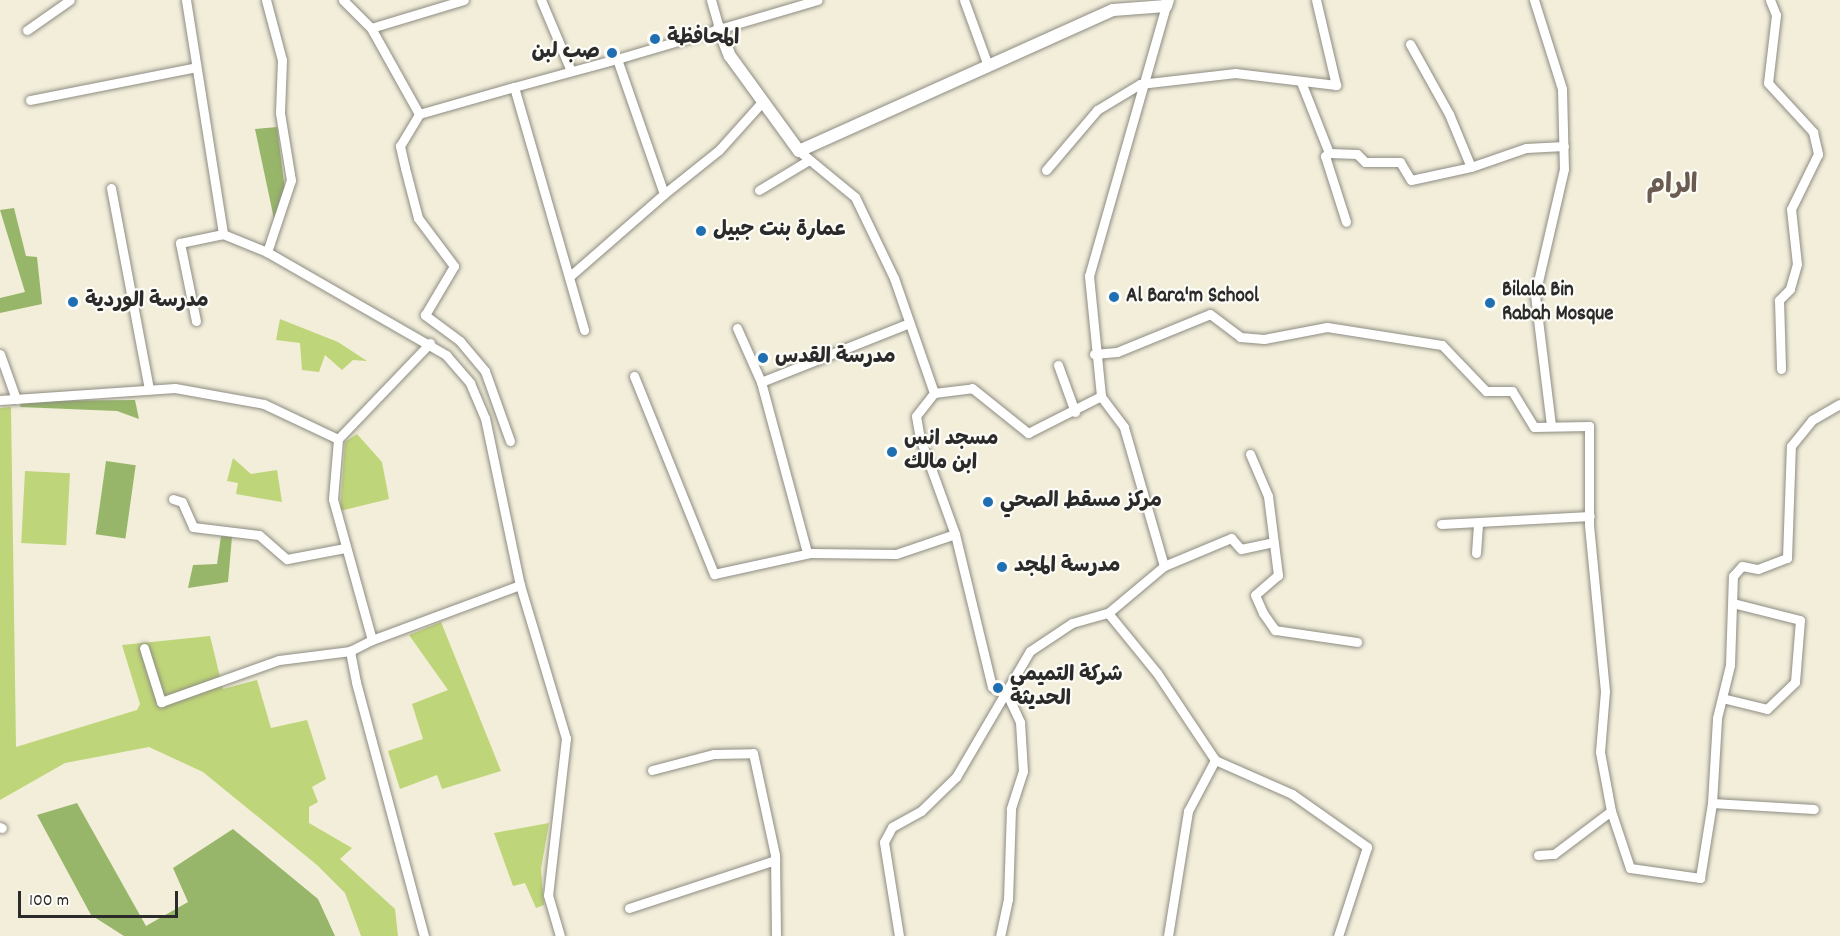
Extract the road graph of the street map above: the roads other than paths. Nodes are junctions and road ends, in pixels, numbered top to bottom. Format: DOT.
graph roads {
  1 [pos="70,0"];
  2 [pos="186,0"];
  3 [pos="266,0"];
  4 [pos="343,0"];
  5 [pos="464,0"];
  6 [pos="541,0"];
  7 [pos="711,0"];
  8 [pos="817,0"];
  9 [pos="964,0"];
  10 [pos="1316,0"];
  11 [pos="1534,0"];
  12 [pos="1770,0"];
  13 [pos="1167,3"];
  14 [pos="371,28"];
  15 [pos="719,28"];
  16 [pos="27,30"];
  17 [pos="1410,44"];
  18 [pos="617,59"];
  19 [pos="987,63"];
  20 [pos="196,67"];
  21 [pos="571,71"];
  22 [pos="1301,82"];
  23 [pos="1140,84"];
  24 [pos="514,87"];
  25 [pos="30,100"];
  26 [pos="763,101"];
  27 [pos="419,114"];
  28 [pos="1564,146"];
  29 [pos="1329,153"];
  30 [pos="804,155"];
  31 [pos="1471,167"];
  32 [pos="1046,170"];
  33 [pos="111,188"];
  34 [pos="759,190"];
  35 [pos="664,194"];
  36 [pos="1346,222"];
  37 [pos="224,234"];
  38 [pos="267,252"];
  39 [pos="569,277"];
  40 [pos="195,321"];
  41 [pos="909,323"];
  42 [pos="737,328"];
  43 [pos="584,330"];
  44 [pos="430,343"];
  45 [pos="0,354"];
  46 [pos="1094,354"];
  47 [pos="1058,365"];
  48 [pos="1781,369"];
  49 [pos="634,376"];
  50 [pos="760,382"];
  51 [pos="4,383"];
  52 [pos="149,389"];
  53 [pos="933,393"];
  54 [pos="1101,396"];
  55 [pos="16,399"];
  56 [pos="0,400"];
  57 [pos="1840,404"];
  58 [pos="1075,412"];
  59 [pos="1551,426"];
  60 [pos="338,439"];
  61 [pos="510,441"];
  62 [pos="1250,454"];
  63 [pos="173,499"];
  64 [pos="1590,516"];
  65 [pos="1478,522"];
  66 [pos="1441,524"];
  67 [pos="955,534"];
  68 [pos="1273,542"];
  69 [pos="345,548"];
  70 [pos="807,553"];
  71 [pos="1476,554"];
  72 [pos="1164,566"];
  73 [pos="520,585"];
  74 [pos="1733,603"];
  75 [pos="1108,613"];
  76 [pos="372,640"];
  77 [pos="1357,642"];
  78 [pos="144,648"];
  79 [pos="350,651"];
  80 [pos="1007,694"];
  81 [pos="1722,698"];
  82 [pos="1215,760"];
  83 [pos="652,770"];
  84 [pos="1712,802"];
  85 [pos="1814,809"];
  86 [pos="1611,811"];
  87 [pos="1538,855"];
  88 [pos="775,860"];
  89 [pos="629,908"];
  90 [pos="424,936"];
  91 [pos="560,936"];
  92 [pos="776,936"];
  93 [pos="899,936"];
  94 [pos="1000,936"];
  95 [pos="1168,936"];
  96 [pos="1338,936"];
  1 -- 16 [label="street"];
  2 -- 20 [label="street"];
  3 -- 38 [label="street"];
  4 -- 14 [label="street"];
  5 -- 14 [label="street"];
  6 -- 21 [label="street"];
  7 -- 15 [label="street"];
  8 -- 15 [label="street"];
  9 -- 19 [label="street"];
  10 -- 22 [label="street"];
  11 -- 28 [label="street"];
  12 -- 48 [label="street"];
  13 -- 19 [label="street"];
  13 -- 23 [label="street"];
  14 -- 27 [label="street"];
  15 -- 18 [label="street"];
  15 -- 26 [label="street"];
  17 -- 31 [label="street"];
  18 -- 21 [label="street"];
  18 -- 35 [label="street"];
  19 -- 30 [label="street"];
  20 -- 25 [label="street"];
  20 -- 37 [label="street"];
  21 -- 24 [label="street"];
  22 -- 23 [label="street"];
  22 -- 29 [label="street"];
  23 -- 32 [label="street"];
  23 -- 46 [label="street"];
  24 -- 27 [label="street"];
  24 -- 39 [label="street"];
  26 -- 30 [label="street"];
  26 -- 35 [label="street"];
  27 -- 61 [label="street"];
  28 -- 31 [label="street"];
  28 -- 59 [label="street"];
  29 -- 31 [label="street"];
  29 -- 36 [label="street"];
  30 -- 34 [label="street"];
  30 -- 41 [label="street"];
  33 -- 52 [label="street"];
  35 -- 39 [label="street"];
  37 -- 38 [label="street"];
  37 -- 40 [label="street"];
  38 -- 44 [label="street"];
  39 -- 43 [label="street"];
  41 -- 50 [label="street"];
  41 -- 53 [label="street"];
  42 -- 50 [label="street"];
  44 -- 60 [label="street"];
  44 -- 73 [label="street"];
  45 -- 51 [label="street"];
  46 -- 54 [label="street"];
  46 -- 59 [label="street"];
  47 -- 58 [label="street"];
  49 -- 70 [label="street"];
  50 -- 70 [label="street"];
  51 -- 55 [label="street"];
  52 -- 55 [label="street"];
  52 -- 60 [label="street"];
  53 -- 58 [label="street"];
  53 -- 67 [label="street"];
  54 -- 58 [label="street"];
  54 -- 72 [label="street"];
  55 -- 56 [label="street"];
  57 -- 74 [label="street"];
  59 -- 64 [label="street"];
  60 -- 69 [label="street"];
  62 -- 68 [label="street"];
  63 -- 69 [label="street"];
  64 -- 65 [label="street"];
  64 -- 86 [label="street"];
  65 -- 66 [label="street"];
  65 -- 71 [label="street"];
  67 -- 70 [label="street"];
  67 -- 80 [label="street"];
  68 -- 72 [label="street"];
  68 -- 77 [label="street"];
  69 -- 76 [label="street"];
  72 -- 75 [label="street"];
  73 -- 76 [label="street"];
  73 -- 91 [label="street"];
  74 -- 81 [label="street"];
  74 -- 81 [label="street"];
  75 -- 80 [label="street"];
  75 -- 82 [label="street"];
  76 -- 79 [label="street"];
  78 -- 79 [label="street"];
  79 -- 90 [label="street"];
  80 -- 93 [label="street"];
  80 -- 94 [label="street"];
  81 -- 84 [label="street"];
  82 -- 95 [label="street"];
  82 -- 96 [label="street"];
  83 -- 88 [label="street"];
  84 -- 85 [label="street"];
  84 -- 86 [label="street"];
  86 -- 87 [label="street"];
  88 -- 89 [label="street"];
  88 -- 92 [label="street"];
}
